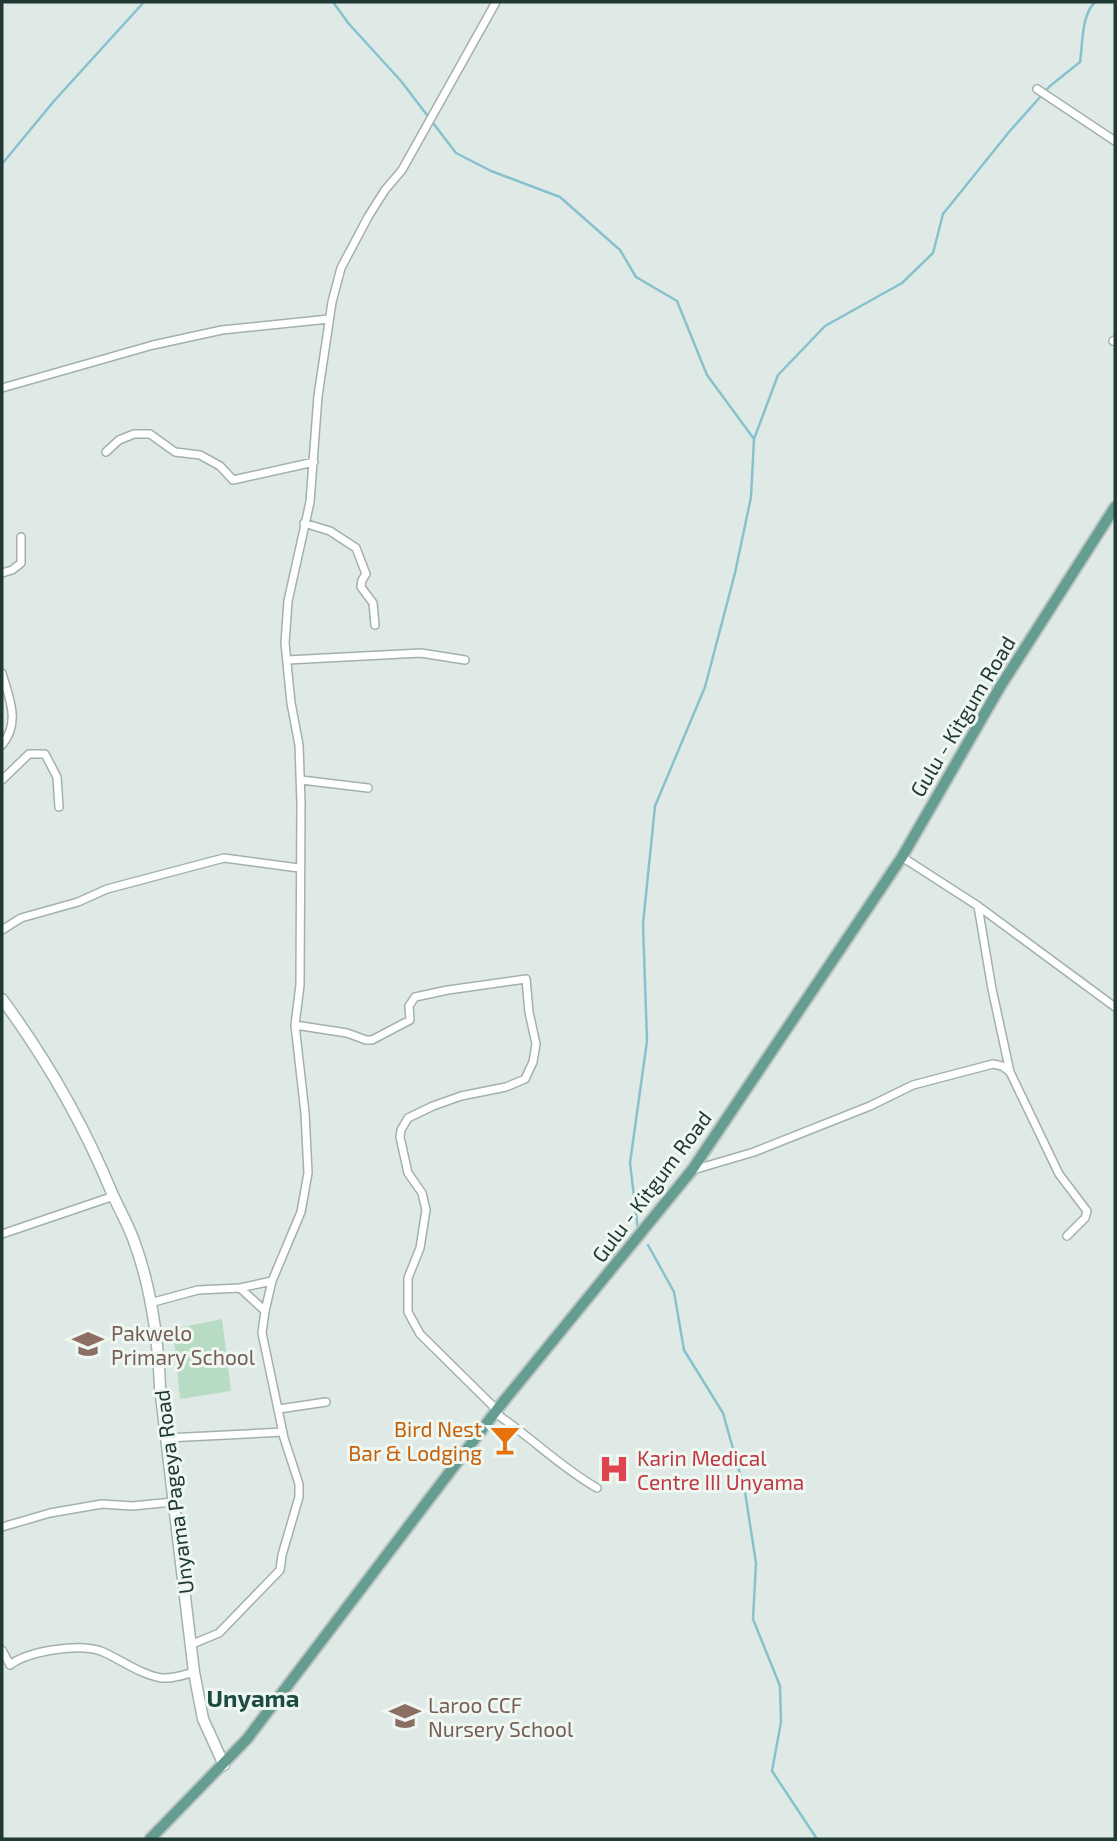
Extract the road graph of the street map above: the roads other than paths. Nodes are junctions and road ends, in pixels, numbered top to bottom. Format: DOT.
graph roads {
  1 [pos="496,2"];
  2 [pos="1037,89"];
  3 [pos="1115,141"];
  4 [pos="329,319"];
  5 [pos="2,388"];
  6 [pos="106,452"];
  7 [pos="314,463"];
  8 [pos="1115,507"];
  9 [pos="304,523"];
  10 [pos="21,537"];
  11 [pos="2,573"];
  12 [pos="375,625"];
  13 [pos="287,660"];
  14 [pos="465,660"];
  15 [pos="2,673"];
  16 [pos="2,745"];
  17 [pos="2,780"];
  18 [pos="301,780"];
  19 [pos="368,788"];
  20 [pos="59,807"];
  21 [pos="902,857"];
  22 [pos="299,868"];
  23 [pos="978,906"];
  24 [pos="2,930"];
  25 [pos="2,999"];
  26 [pos="1115,1007"];
  27 [pos="295,1025"];
  28 [pos="1010,1072"];
  29 [pos="692,1170"];
  30 [pos="114,1196"];
  31 [pos="2,1234"];
  32 [pos="1067,1236"];
  33 [pos="272,1282"];
  34 [pos="240,1288"];
  35 [pos="150,1303"];
  36 [pos="264,1311"];
  37 [pos="326,1402"];
  38 [pos="279,1409"];
  39 [pos="496,1411"];
  40 [pos="283,1432"];
  41 [pos="167,1438"];
  42 [pos="597,1488"];
  43 [pos="173,1502"];
  44 [pos="2,1527"];
  45 [pos="190,1645"];
  46 [pos="2,1650"];
  47 [pos="194,1672"];
  48 [pos="224,1765"];
  49 [pos="150,1839"];
  1 -- 4 [label="street"];
  2 -- 3 [label="street"];
  4 -- 5 [label="street"];
  4 -- 7 [label="street"];
  6 -- 7 [label="street"];
  7 -- 9 [label="street"];
  8 -- 21 [label="main road, Gulu - Kitgum Road"];
  9 -- 12 [label="street"];
  9 -- 13 [label="street"];
  10 -- 11 [label="street"];
  13 -- 14 [label="street"];
  13 -- 18 [label="street"];
  15 -- 16 [label="street"];
  17 -- 20 [label="street"];
  18 -- 19 [label="street"];
  18 -- 22 [label="street"];
  21 -- 23 [label="street"];
  21 -- 29 [label="main road, Gulu - Kitgum Road"];
  22 -- 24 [label="street"];
  22 -- 27 [label="street"];
  23 -- 26 [label="street"];
  23 -- 28 [label="street"];
  25 -- 30 [label="street, Unyama Pageya Road"];
  27 -- 33 [label="street"];
  27 -- 39 [label="street"];
  28 -- 29 [label="street"];
  28 -- 32 [label="street"];
  29 -- 39 [label="main road, Gulu - Kitgum Road"];
  30 -- 31 [label="street"];
  30 -- 35 [label="street, Unyama Pageya Road"];
  33 -- 34 [label="street"];
  33 -- 36 [label="street"];
  34 -- 35 [label="street"];
  34 -- 36 [label="street"];
  35 -- 41 [label="street, Unyama Pageya Road"];
  36 -- 38 [label="street"];
  37 -- 38 [label="street"];
  38 -- 40 [label="street"];
  39 -- 42 [label="street"];
  39 -- 48 [label="main road, Gulu - Kitgum Road"];
  40 -- 41 [label="street"];
  40 -- 45 [label="street"];
  41 -- 43 [label="street, Unyama Pageya Road"];
  43 -- 44 [label="street"];
  43 -- 45 [label="street, Unyama Pageya Road"];
  45 -- 47 [label="street, Unyama Pageya Road"];
  46 -- 47 [label="street"];
  47 -- 48 [label="street, Unyama Pageya Road"];
  48 -- 49 [label="main road, Gulu - Kitgum Road"];
}
